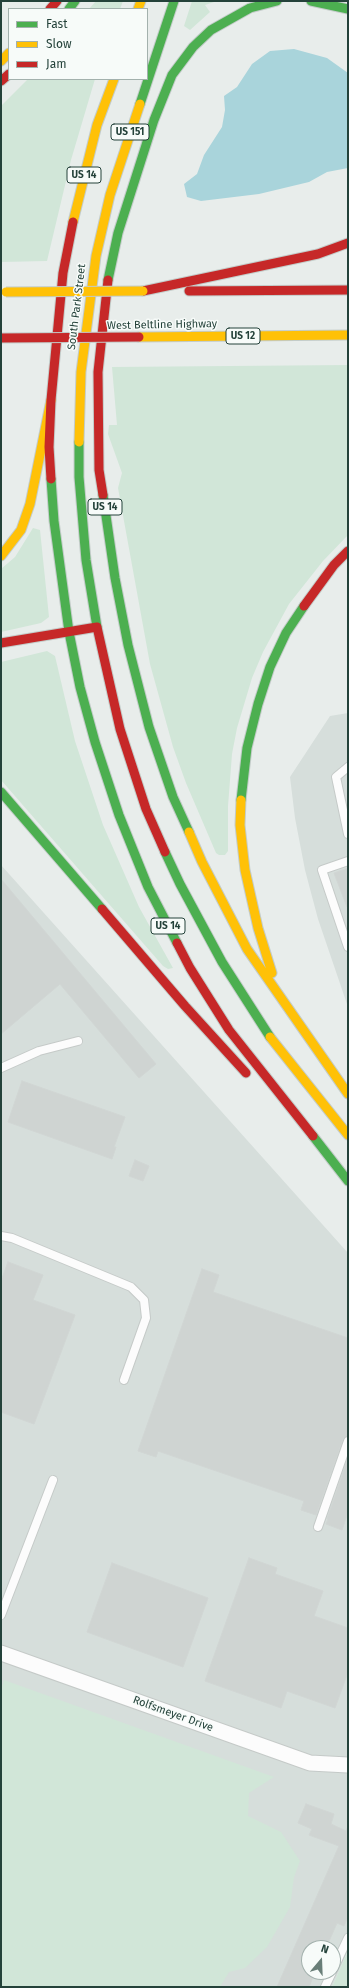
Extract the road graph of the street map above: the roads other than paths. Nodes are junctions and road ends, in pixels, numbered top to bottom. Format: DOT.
graph roads {
  1 [pos="174,1"];
  2 [pos="277,1"];
  3 [pos="311,1"];
  4 [pos="348,9"];
  5 [pos="114,80"];
  6 [pos="148,80"];
  7 [pos="148,80"];
  8 [pos="348,243"];
  9 [pos="348,290"];
  10 [pos="143,291"];
  11 [pos="3,292"];
  12 [pos="348,335"];
  13 [pos="1,338"];
  14 [pos="51,400"];
  15 [pos="348,551"];
  16 [pos="1,556"];
  17 [pos="97,627"];
  18 [pos="69,632"];
  19 [pos="1,643"];
  20 [pos="348,767"];
  21 [pos="1,792"];
  22 [pos="348,834"];
  23 [pos="348,861"];
  24 [pos="348,947"];
  25 [pos="279,997"];
  26 [pos="78,1042"];
  27 [pos="1,1068"];
  28 [pos="253,1081"];
  29 [pos="348,1094"];
  30 [pos="280,1109"];
  31 [pos="348,1135"];
  32 [pos="348,1180"];
  33 [pos="348,1184"];
  34 [pos="1,1236"];
  35 [pos="124,1380"];
  36 [pos="348,1441"];
  37 [pos="53,1480"];
  38 [pos="318,1527"];
  39 [pos="1,1615"];
  40 [pos="1,1653"];
  41 [pos="348,1765"];
  42 [pos="348,1938"];
  43 [pos="341,1953"];
  1 -- 7 [label="main road, South Park Street / US 151"];
  2 -- 25 [label="main road, US 14"];
  3 -- 4 [label="main road"];
  5 -- 14 [label="main road, South Park Street / US 14"];
  6 -- 17 [label="main road, South Park Street / US 151"];
  8 -- 10 [label="main road"];
  9 -- 10 [label="main road"];
  10 -- 11 [label="main road, bridge"];
  12 -- 13 [label="main road, West Beltline Highway / US 12, bridge"];
  14 -- 16 [label="main road"];
  14 -- 18 [label="main road, South Park Street / US 14"];
  15 -- 25 [label="main road"];
  17 -- 18 [label="main road"];
  17 -- 31 [label="main road, US 14"];
  18 -- 19 [label="main road"];
  18 -- 32 [label="main road, US 14"];
  20 -- 22 [label="lane"];
  21 -- 28 [label="main road"];
  23 -- 24 [label="lane"];
  25 -- 29 [label="main road, US 14"];
  26 -- 27 [label="lane"];
  30 -- 33 [label="main road"];
  34 -- 35 [label="lane"];
  36 -- 38 [label="lane"];
  37 -- 39 [label="lane"];
  40 -- 41 [label="street, Rolfsmeyer Drive"];
  42 -- 43 [label="lane"];
}
